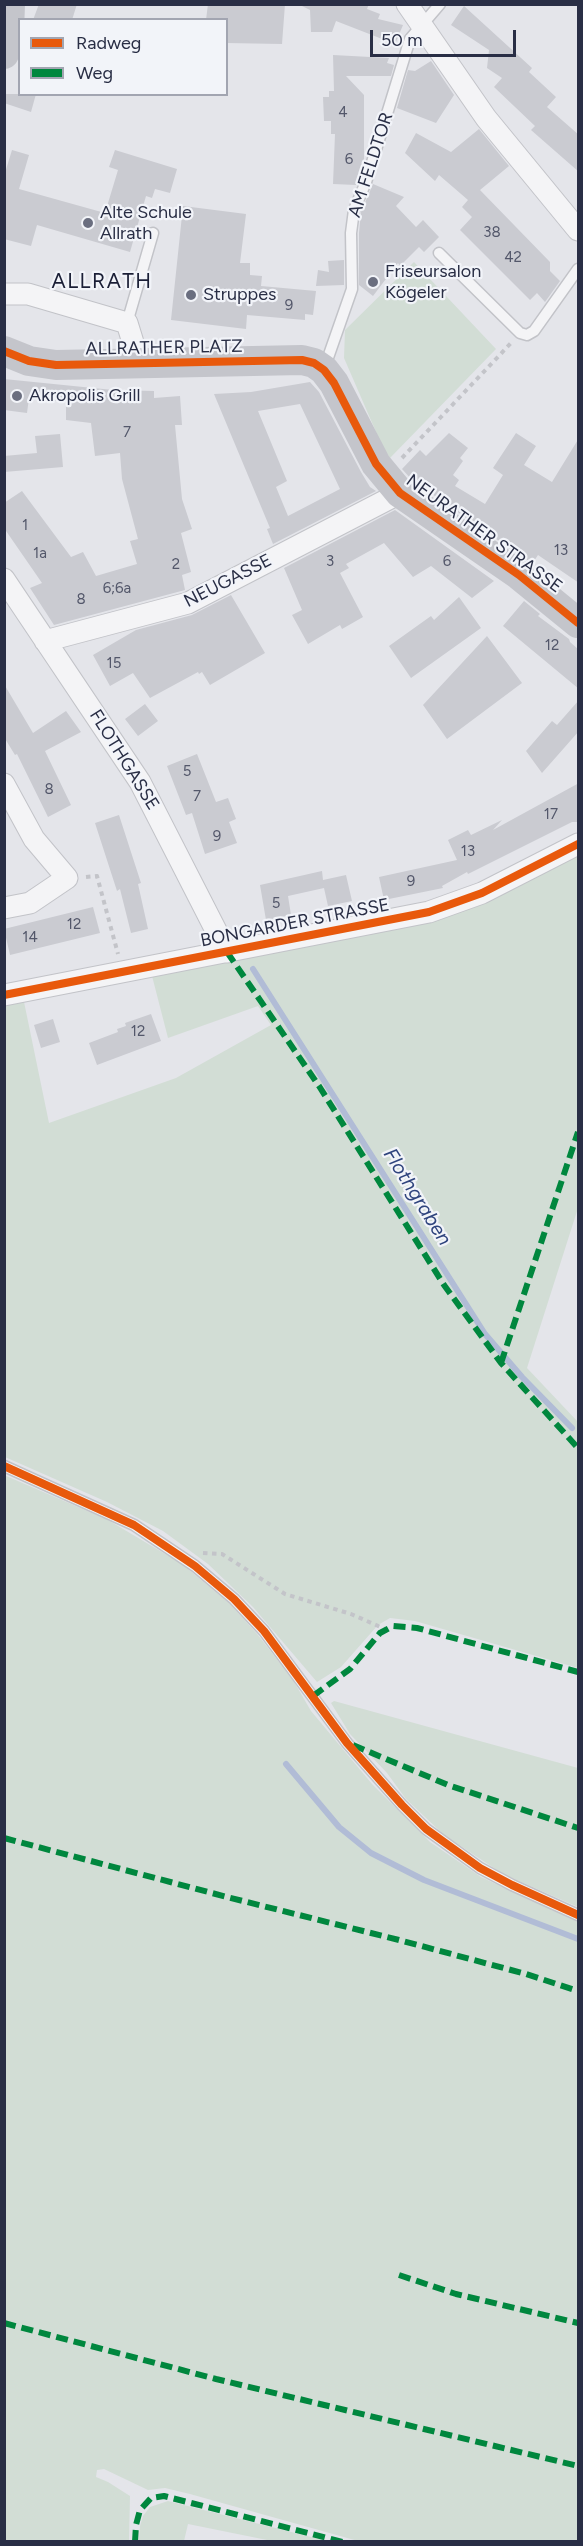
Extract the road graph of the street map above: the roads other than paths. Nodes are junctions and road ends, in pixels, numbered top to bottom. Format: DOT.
graph roads {
  1 [pos="10,4"];
  2 [pos="407,4"];
  3 [pos="440,4"];
  4 [pos="423,27"];
  5 [pos="4,54"];
  6 [pos="579,230"];
  7 [pos="153,233"];
  8 [pos="439,253"];
  9 [pos="579,269"];
  10 [pos="4,294"];
  11 [pos="127,323"];
  12 [pos="4,351"];
  13 [pos="139,362"];
  14 [pos="324,370"];
  15 [pos="392,485"];
  16 [pos="4,579"];
  17 [pos="579,623"];
  18 [pos="45,641"];
  19 [pos="4,784"];
  20 [pos="579,844"];
  21 [pos="4,908"];
  22 [pos="227,952"];
  23 [pos="4,995"];
  24 [pos="4,1466"];
  25 [pos="579,1915"];
  1 -- 5 [label="street"];
  2 -- 4 [label="street"];
  3 -- 4 [label="lane, AM FELDTOR"];
  4 -- 6 [label="street"];
  4 -- 14 [label="lane, AM FELDTOR"];
  7 -- 11 [label="lane"];
  8 -- 9 [label="lane"];
  10 -- 11 [label="street, ALLRATHER PLATZ"];
  11 -- 13 [label="street, ALLRATHER PLATZ"];
  12 -- 13 [label="street, ALLRATHER PLATZ"];
  13 -- 14 [label="street, ALLRATHER PLATZ"];
  14 -- 15 [label="street, NEURATHER STRASSE"];
  15 -- 17 [label="street, NEURATHER STRASSE"];
  15 -- 18 [label="street, NEUGASSE"];
  16 -- 18 [label="street, FLOTHGASSE"];
  18 -- 22 [label="street, FLOTHGASSE"];
  19 -- 21 [label="street"];
  20 -- 22 [label="street, BONGARDER STRASSE"];
  22 -- 23 [label="street, BONGARDER STRASSE"];
  24 -- 25 [label="lane"];
}
